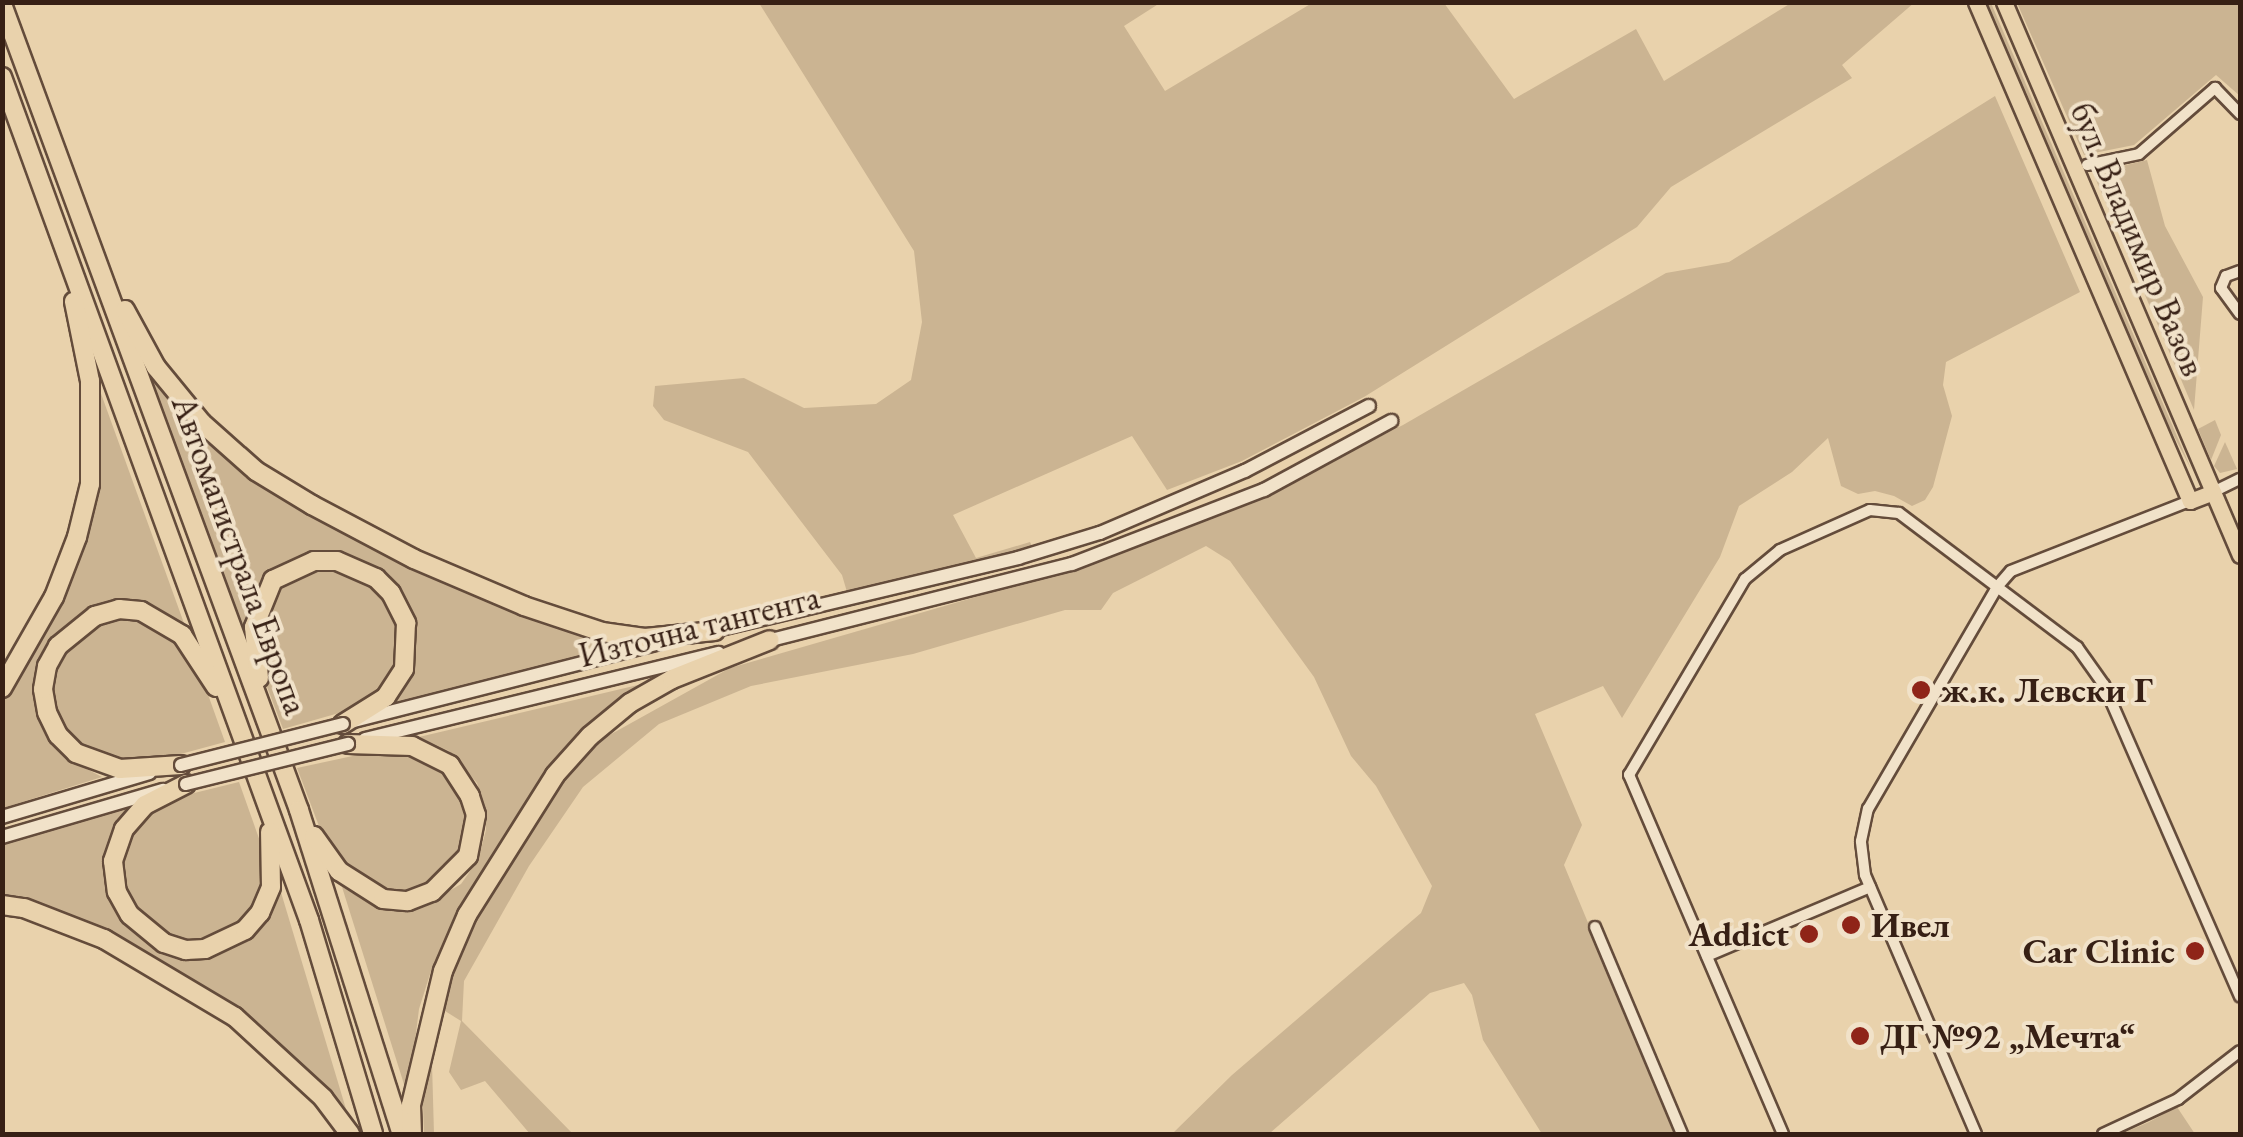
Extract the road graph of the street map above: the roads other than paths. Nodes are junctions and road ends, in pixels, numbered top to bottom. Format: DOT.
graph roads {
  1 [pos="1976,2"];
  2 [pos="2004,2"];
  3 [pos="2,4"];
  4 [pos="2,78"];
  5 [pos="2240,114"];
  6 [pos="2086,165"];
  7 [pos="73,196"];
  8 [pos="51,210"];
  9 [pos="2240,270"];
  10 [pos="2240,314"];
  11 [pos="1370,406"];
  12 [pos="1390,421"];
  13 [pos="2240,480"];
  14 [pos="2213,492"];
  15 [pos="2190,501"];
  16 [pos="2240,555"];
  17 [pos="1997,587"];
  18 [pos="714,631"];
  19 [pos="770,640"];
  20 [pos="2,688"];
  21 [pos="265,718"];
  22 [pos="238,724"];
  23 [pos="343,724"];
  24 [pos="348,744"];
  25 [pos="184,774"];
  26 [pos="267,802"];
  27 [pos="299,810"];
  28 [pos="2,817"];
  29 [pos="2,837"];
  30 [pos="1870,887"];
  31 [pos="2,905"];
  32 [pos="1595,926"];
  33 [pos="1708,956"];
  34 [pos="2240,998"];
  35 [pos="2240,1052"];
  36 [pos="350,1134"];
  37 [pos="373,1134"];
  38 [pos="402,1134"];
  39 [pos="412,1134"];
  40 [pos="1682,1134"];
  41 [pos="1783,1134"];
  42 [pos="1976,1134"];
  43 [pos="2103,1134"];
  1 -- 15 [label="main road, бул. Владимир Вазов"];
  2 -- 14 [label="main road, бул. Владимир Вазов"];
  3 -- 7 [label="highway, Автомагистрала Европа"];
  4 -- 8 [label="highway, Автомагистрала Европа"];
  5 -- 6 [label="street"];
  7 -- 18 [label="highway"];
  7 -- 21 [label="highway, Автомагистрала Европа"];
  8 -- 20 [label="highway"];
  8 -- 22 [label="highway, Автомагистрала Европа"];
  9 -- 10 [label="street"];
  11 -- 18 [label="street, Източна тангента"];
  12 -- 19 [label="street, Източна тангента"];
  13 -- 14 [label="street"];
  14 -- 15 [label="main road"];
  14 -- 16 [label="main road, бул. Владимир Вазов"];
  15 -- 17 [label="street"];
  17 -- 30 [label="street"];
  17 -- 33 [label="street"];
  17 -- 34 [label="street"];
  18 -- 23 [label="street, Източна тангента"];
  19 -- 24 [label="street, Източна тангента"];
  19 -- 39 [label="highway"];
  21 -- 23 [label="highway"];
  21 -- 27 [label="highway, Автомагистрала Европа"];
  22 -- 25 [label="highway"];
  22 -- 26 [label="highway, Автомагистрала Европа"];
  23 -- 25 [label="street, Източна тангента, bridge"];
  24 -- 25 [label="street, Източна тангента, bridge"];
  24 -- 27 [label="highway"];
  25 -- 26 [label="highway"];
  25 -- 28 [label="street, Източна тангента"];
  25 -- 29 [label="street, Източна тангента"];
  26 -- 37 [label="highway, Автомагистрала Европа"];
  27 -- 38 [label="highway, Автомагистрала Европа"];
  30 -- 33 [label="street"];
  30 -- 42 [label="street"];
  31 -- 36 [label="highway"];
  32 -- 40 [label="street"];
  33 -- 41 [label="street"];
  35 -- 43 [label="street"];
}
